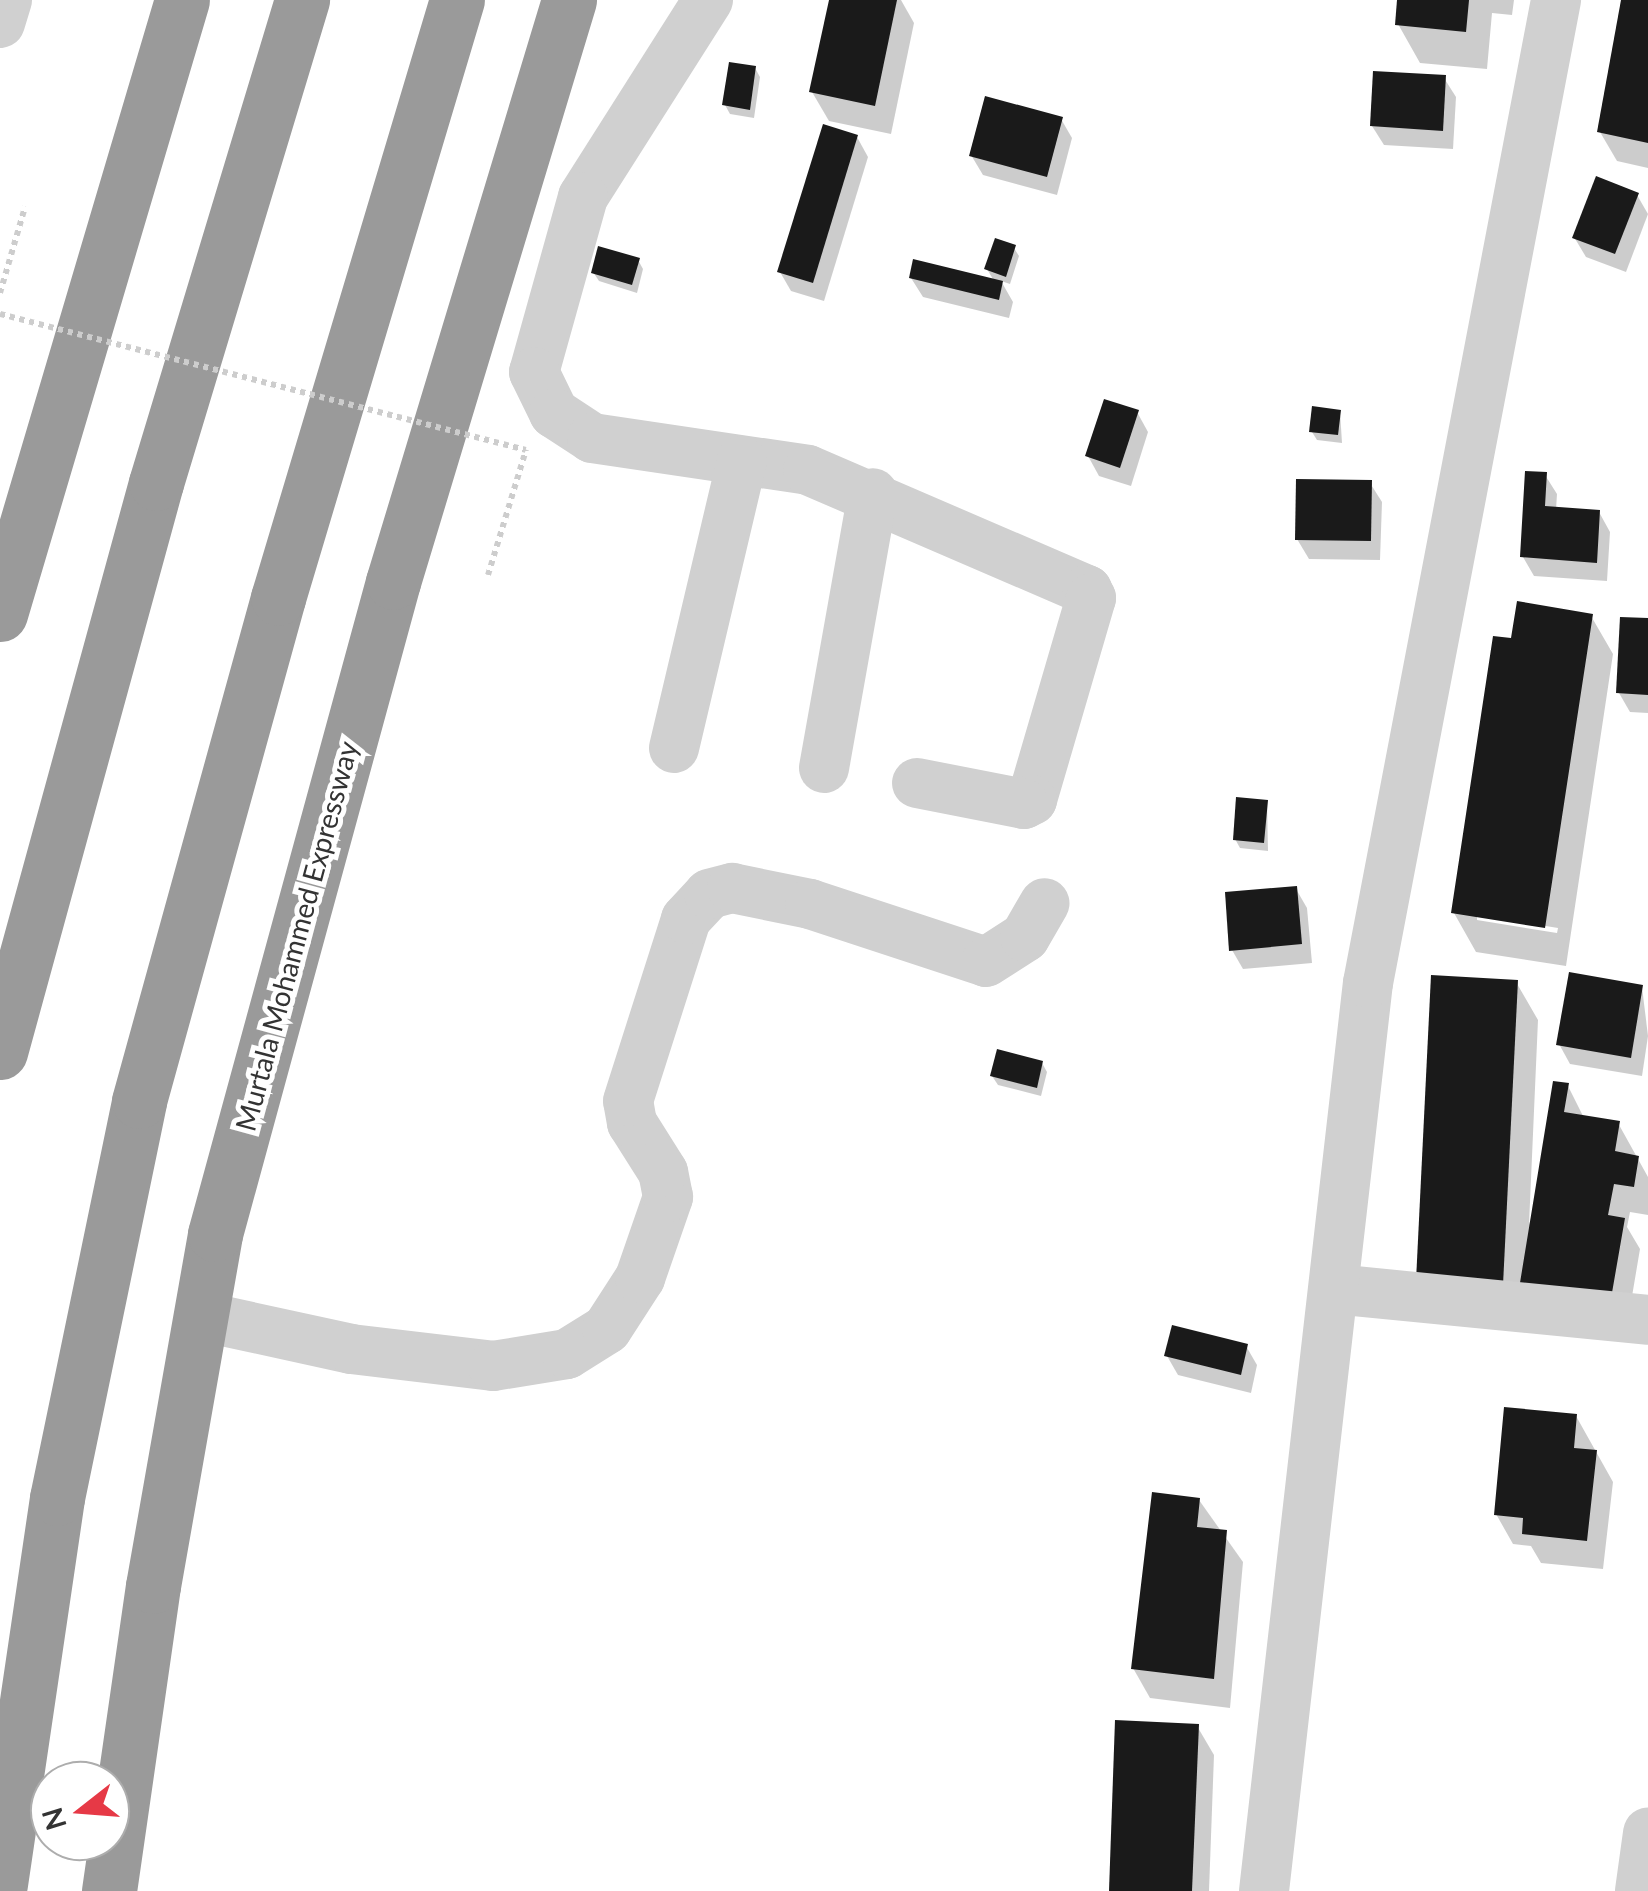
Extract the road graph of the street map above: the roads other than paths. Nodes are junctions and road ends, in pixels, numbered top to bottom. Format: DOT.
graph roads {
  1 [pos="7,0"];
  2 [pos="182,0"];
  3 [pos="302,0"];
  4 [pos="456,0"];
  5 [pos="570,0"];
  6 [pos="708,0"];
  7 [pos="1556,0"];
  8 [pos="0,23"];
  9 [pos="742,460"];
  10 [pos="873,493"];
  11 [pos="0,614"];
  12 [pos="674,748"];
  13 [pos="824,768"];
  14 [pos="917,783"];
  15 [pos="1045,903"];
  16 [pos="0,1052"];
  17 [pos="1334,1289"];
  18 [pos="200,1316"];
  19 [pos="1648,1320"];
  20 [pos="1648,1832"];
  21 [pos="0,1884"];
  22 [pos="109,1891"];
  23 [pos="1264,1891"];
  24 [pos="1640,1891"];
  1 -- 8 [label="street"];
  2 -- 11 [label="highway"];
  3 -- 16 [label="highway"];
  4 -- 21 [label="highway"];
  5 -- 18 [label="highway, Murtala Mohammed Expressway"];
  6 -- 9 [label="street"];
  7 -- 17 [label="street"];
  9 -- 10 [label="street"];
  9 -- 12 [label="street"];
  10 -- 13 [label="street"];
  10 -- 14 [label="street"];
  15 -- 18 [label="street"];
  17 -- 19 [label="street"];
  17 -- 23 [label="street"];
  18 -- 22 [label="highway, Murtala Mohammed Expressway"];
  20 -- 24 [label="street"];
}
